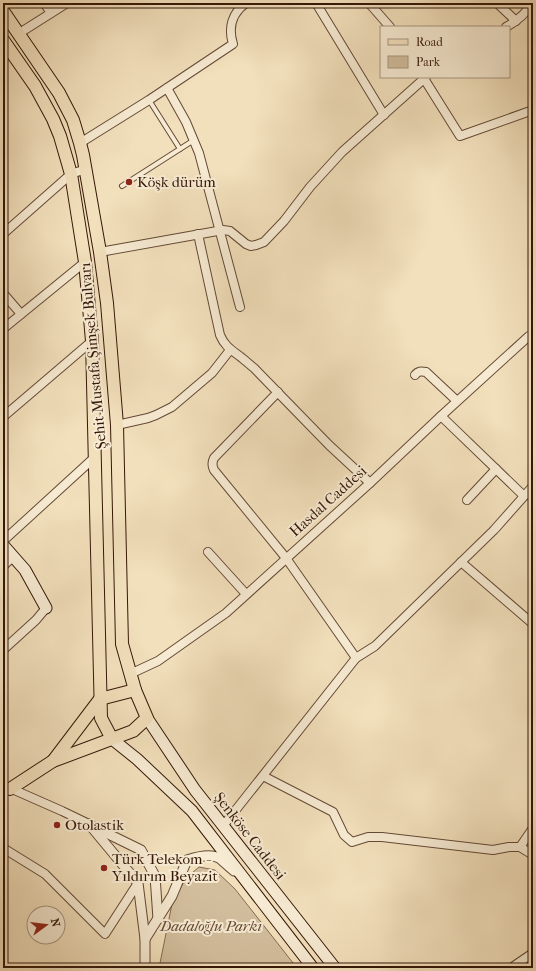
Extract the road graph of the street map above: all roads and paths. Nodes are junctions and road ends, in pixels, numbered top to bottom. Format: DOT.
graph roads {
  1 [pos="44,3"];
  2 [pos="67,3"];
  3 [pos="246,3"];
  4 [pos="316,3"];
  5 [pos="369,3"];
  6 [pos="497,3"];
  7 [pos="532,3"];
  8 [pos="3,12"];
  9 [pos="51,13"];
  10 [pos="516,21"];
  11 [pos="389,26"];
  12 [pos="508,26"];
  13 [pos="18,34"];
  14 [pos="4,42"];
  15 [pos="425,78"];
  16 [pos="167,88"];
  17 [pos="149,100"];
  18 [pos="533,110"];
  19 [pos="384,115"];
  20 [pos="194,140"];
  21 [pos="80,143"];
  22 [pos="180,149"];
  23 [pos="86,169"];
  24 [pos="71,174"];
  25 [pos="122,186"];
  26 [pos="220,230"];
  27 [pos="3,234"];
  28 [pos="198,234"];
  29 [pos="100,252"];
  30 [pos="85,262"];
  31 [pos="3,293"];
  32 [pos="240,307"];
  33 [pos="21,314"];
  34 [pos="3,329"];
  35 [pos="533,335"];
  36 [pos="92,341"];
  37 [pos="230,350"];
  38 [pos="415,375"];
  39 [pos="278,392"];
  40 [pos="457,401"];
  41 [pos="441,416"];
  42 [pos="3,417"];
  43 [pos="117,426"];
  44 [pos="95,457"];
  45 [pos="496,469"];
  46 [pos="370,483"];
  47 [pos="533,486"];
  48 [pos="524,496"];
  49 [pos="467,500"];
  50 [pos="3,541"];
  51 [pos="3,545"];
  52 [pos="208,552"];
  53 [pos="13,557"];
  54 [pos="286,558"];
  55 [pos="461,562"];
  56 [pos="3,566"];
  57 [pos="246,594"];
  58 [pos="46,608"];
  59 [pos="533,624"];
  60 [pos="3,650"];
  61 [pos="356,658"];
  62 [pos="130,674"];
  63 [pos="135,690"];
  64 [pos="100,699"];
  65 [pos="147,718"];
  66 [pos="112,739"];
  67 [pos="53,761"];
  68 [pos="263,776"];
  69 [pos="7,787"];
  70 [pos="89,824"];
  71 [pos="223,826"];
  72 [pos="533,828"];
  73 [pos="520,847"];
  74 [pos="3,848"];
  75 [pos="533,855"];
  76 [pos="243,878"];
  77 [pos="138,884"];
  78 [pos="158,919"];
  79 [pos="145,939"];
  80 [pos="533,953"];
  81 [pos="146,968"];
  82 [pos="313,968"];
  83 [pos="336,968"];
  84 [pos="511,968"];
  1 -- 9 [label="street"];
  2 -- 9 [label="street"];
  3 -- 16 [label="street"];
  4 -- 19 [label="street"];
  5 -- 11 [label="street"];
  6 -- 10 [label="street"];
  7 -- 10 [label="street"];
  8 -- 13 [label="main road, Şehit Mustafa Şimşek Bulvarı"];
  9 -- 13 [label="street"];
  10 -- 12 [label="street"];
  13 -- 21 [label="main road, Şehit Mustafa Şimşek Bulvarı"];
  14 -- 24 [label="main road, Şehit Mustafa Şimşek Bulvarı"];
  15 -- 18 [label="street"];
  15 -- 19 [label="street"];
  16 -- 17 [label="street"];
  16 -- 20 [label="street"];
  17 -- 21 [label="street"];
  17 -- 22 [label="lane"];
  19 -- 26 [label="street"];
  20 -- 22 [label="lane"];
  20 -- 26 [label="street"];
  21 -- 23 [label="main road, Şehit Mustafa Şimşek Bulvarı"];
  22 -- 25 [label="lane"];
  23 -- 24 [label="street"];
  23 -- 29 [label="main road, Şehit Mustafa Şimşek Bulvarı"];
  24 -- 27 [label="street"];
  24 -- 30 [label="main road, Şehit Mustafa Şimşek Bulvarı"];
  26 -- 28 [label="street"];
  26 -- 32 [label="street"];
  28 -- 29 [label="street"];
  28 -- 37 [label="street"];
  29 -- 43 [label="main road, Şehit Mustafa Şimşek Bulvarı"];
  30 -- 33 [label="street"];
  30 -- 36 [label="main road, Şehit Mustafa Şimşek Bulvarı"];
  31 -- 33 [label="street"];
  33 -- 34 [label="street"];
  35 -- 40 [label="street, Hasdal Caddesi"];
  36 -- 42 [label="street"];
  36 -- 44 [label="main road, Şehit Mustafa Şimşek Bulvarı"];
  37 -- 39 [label="street"];
  37 -- 43 [label="street"];
  38 -- 40 [label="street"];
  39 -- 46 [label="street"];
  39 -- 54 [label="street"];
  40 -- 41 [label="street, Hasdal Caddesi"];
  41 -- 45 [label="street"];
  41 -- 46 [label="street, Hasdal Caddesi"];
  43 -- 62 [label="main road, Şehit Mustafa Şimşek Bulvarı"];
  44 -- 50 [label="street"];
  44 -- 64 [label="main road, Şehit Mustafa Şimşek Bulvarı"];
  45 -- 48 [label="street"];
  45 -- 49 [label="street"];
  46 -- 54 [label="street, Hasdal Caddesi"];
  47 -- 48 [label="street"];
  48 -- 55 [label="street"];
  51 -- 53 [label="main road"];
  52 -- 57 [label="street"];
  53 -- 56 [label="street"];
  53 -- 58 [label="main road"];
  54 -- 57 [label="street, Hasdal Caddesi"];
  54 -- 61 [label="street"];
  55 -- 59 [label="street"];
  55 -- 61 [label="street"];
  57 -- 62 [label="street, Hasdal Caddesi"];
  58 -- 60 [label="street"];
  61 -- 68 [label="street"];
  62 -- 63 [label="main road, Şehit Mustafa Şimşek Bulvarı"];
  63 -- 64 [label="main road"];
  63 -- 65 [label="main road, Şehit Mustafa Şimşek Bulvarı"];
  64 -- 66 [label="main road, Şehit Mustafa Şimşek Bulvarı"];
  64 -- 67 [label="main road"];
  65 -- 66 [label="main road"];
  65 -- 71 [label="main road, Şenköse Caddesi"];
  66 -- 67 [label="main road"];
  66 -- 76 [label="main road, Şenköse Caddesi"];
  67 -- 69 [label="main road"];
  68 -- 71 [label="street"];
  68 -- 73 [label="street"];
  69 -- 70 [label="street"];
  70 -- 77 [label="street"];
  70 -- 78 [label="street"];
  71 -- 83 [label="main road, Şenköse Caddesi"];
  72 -- 73 [label="street"];
  73 -- 75 [label="street"];
  74 -- 77 [label="street"];
  76 -- 78 [label="street"];
  76 -- 82 [label="main road, Şenköse Caddesi"];
  77 -- 79 [label="street"];
  78 -- 79 [label="street"];
  79 -- 81 [label="street"];
  80 -- 84 [label="street"];
}
